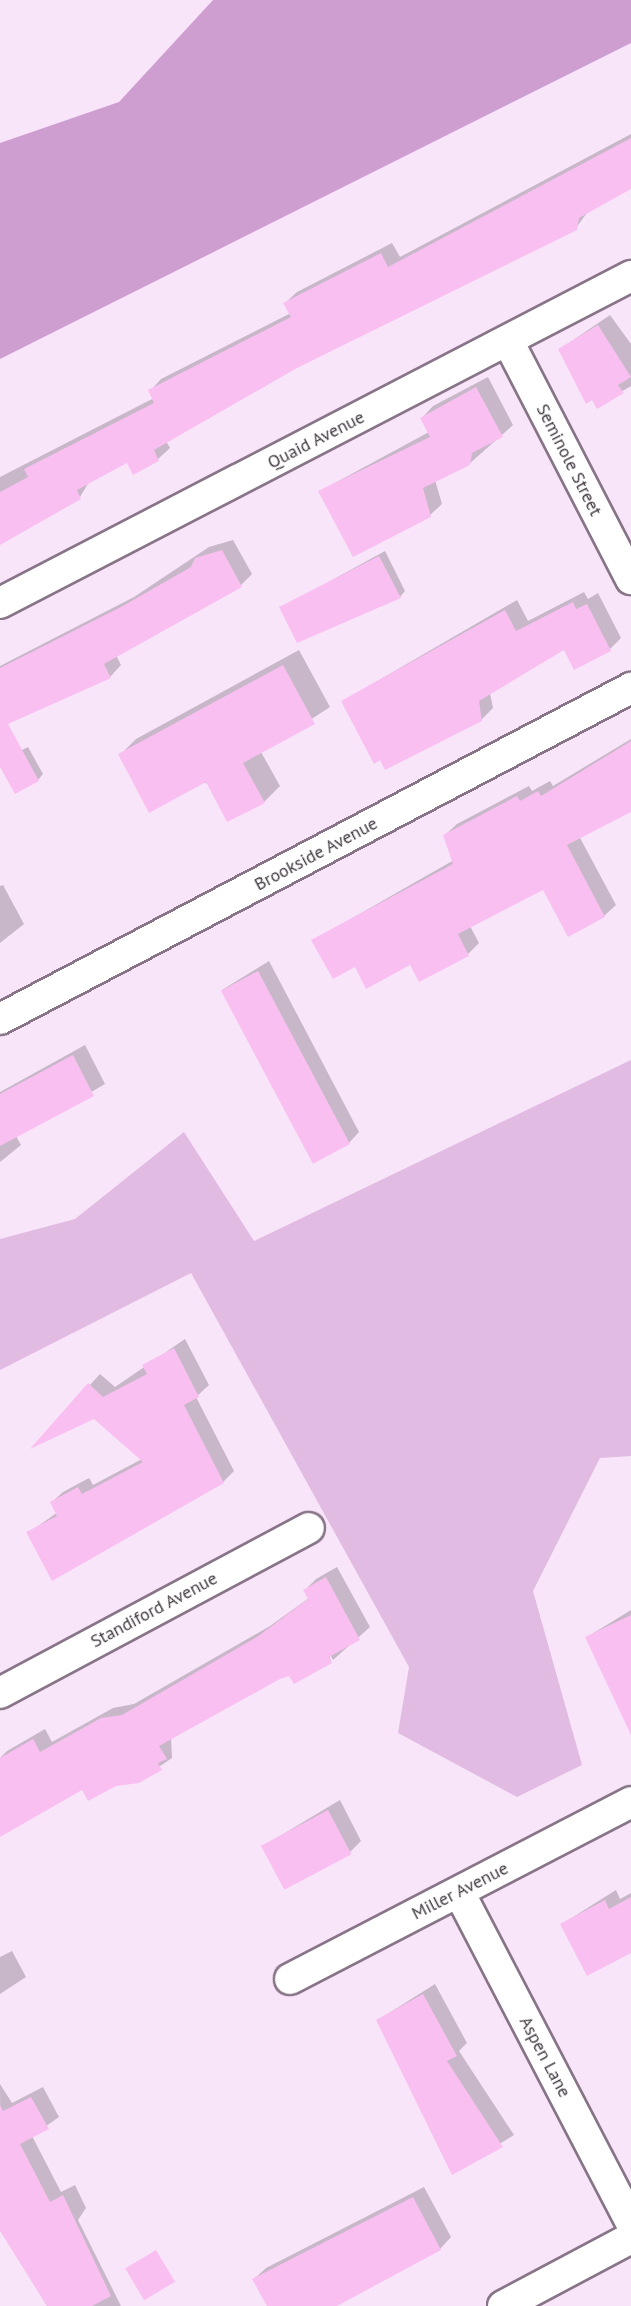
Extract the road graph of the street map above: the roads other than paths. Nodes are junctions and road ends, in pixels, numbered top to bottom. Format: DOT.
graph roads {
  1 [pos="631,276"];
  2 [pos="508,341"];
  3 [pos="631,579"];
  4 [pos="0,603"];
  5 [pos="631,688"];
  6 [pos="0,1019"];
  7 [pos="309,1528"];
  8 [pos="0,1693"];
  9 [pos="631,1802"];
  10 [pos="459,1892"];
  11 [pos="289,1979"];
  12 [pos="631,2222"];
  13 [pos="631,2238"];
  14 [pos="503,2306"];
  1 -- 2 [label="street, Quaid Avenue"];
  2 -- 3 [label="street, Seminole Street"];
  2 -- 4 [label="street, Quaid Avenue"];
  5 -- 6 [label="street, Brookside Avenue"];
  7 -- 8 [label="street, Standiford Avenue"];
  9 -- 10 [label="street, Miller Avenue"];
  10 -- 11 [label="street, Miller Avenue"];
  10 -- 12 [label="street, Aspen Lane"];
  13 -- 14 [label="street"];
}
